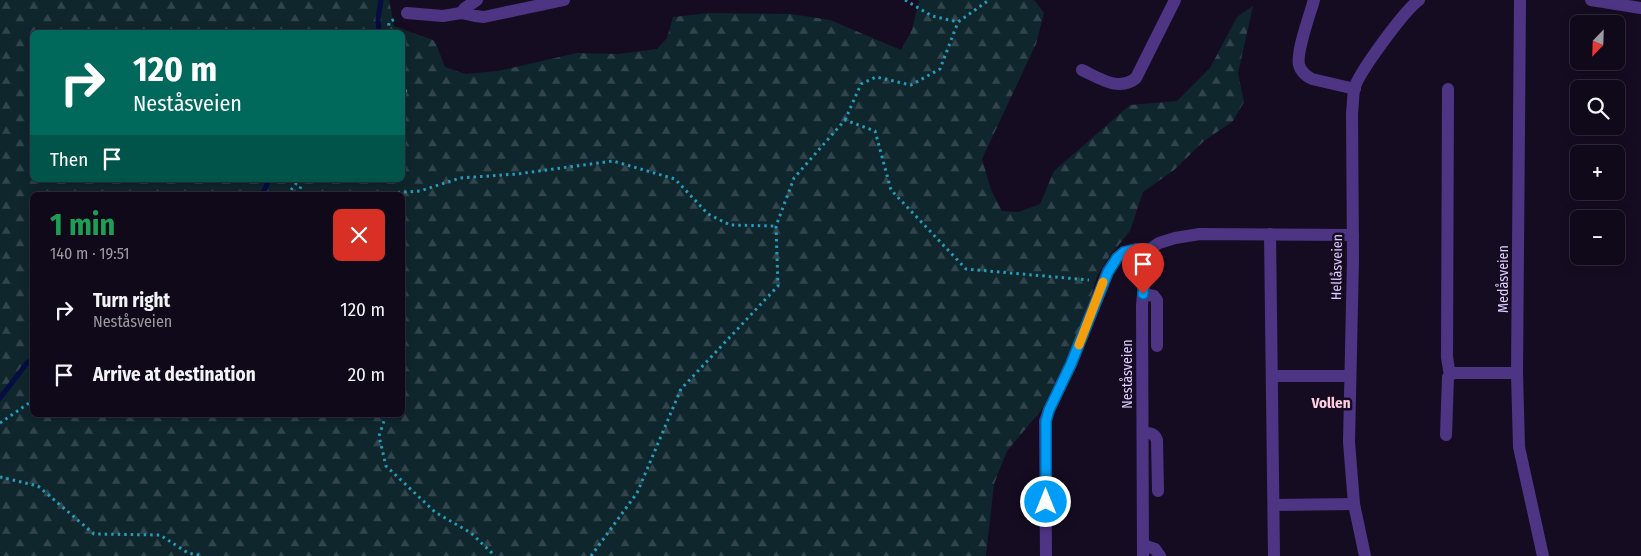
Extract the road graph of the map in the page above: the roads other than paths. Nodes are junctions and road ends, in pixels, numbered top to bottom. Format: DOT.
graph roads {
  1 [pos="478,0"];
  2 [pos="564,0"];
  3 [pos="1175,0"];
  4 [pos="1314,0"];
  5 [pos="1520,0"];
  6 [pos="1590,0"];
  7 [pos="1415,1"];
  8 [pos="1641,8"];
  9 [pos="407,13"];
  10 [pos="461,13"];
  11 [pos="1082,70"];
  12 [pos="1354,89"];
  13 [pos="1448,89"];
  14 [pos="1270,234"];
  15 [pos="1353,235"];
  16 [pos="1150,249"];
  17 [pos="1143,294"];
  18 [pos="1157,346"];
  19 [pos="1453,373"];
  20 [pos="1517,373"];
  21 [pos="1272,376"];
  22 [pos="1350,376"];
  23 [pos="1143,433"];
  24 [pos="1446,435"];
  25 [pos="1158,490"];
  26 [pos="1354,504"];
  27 [pos="1274,505"];
  28 [pos="1143,550"];
  29 [pos="1046,556"];
  30 [pos="1160,556"];
  31 [pos="1274,556"];
  32 [pos="1365,556"];
  33 [pos="1542,556"];
  1 -- 10 [label="street"];
  2 -- 10 [label="street"];
  3 -- 11 [label="street"];
  4 -- 12 [label="street"];
  5 -- 20 [label="street, Medåsveien"];
  6 -- 8 [label="street"];
  7 -- 12 [label="street, Hellåsveien"];
  9 -- 10 [label="street"];
  12 -- 15 [label="street, Hellåsveien"];
  13 -- 19 [label="street"];
  14 -- 15 [label="street"];
  14 -- 16 [label="street"];
  14 -- 21 [label="street"];
  15 -- 22 [label="street, Hellåsveien"];
  16 -- 17 [label="street, Neståsveien"];
  16 -- 29 [label="street"];
  17 -- 18 [label="street"];
  17 -- 23 [label="street, Neståsveien"];
  19 -- 20 [label="street"];
  19 -- 24 [label="street"];
  20 -- 33 [label="street, Medåsveien"];
  21 -- 22 [label="street"];
  21 -- 27 [label="street"];
  22 -- 26 [label="street, Hellåsveien"];
  23 -- 25 [label="street"];
  23 -- 28 [label="street, Neståsveien"];
  26 -- 27 [label="street"];
  26 -- 32 [label="street, Hellåsveien"];
  27 -- 31 [label="street"];
  28 -- 30 [label="street"];
}
